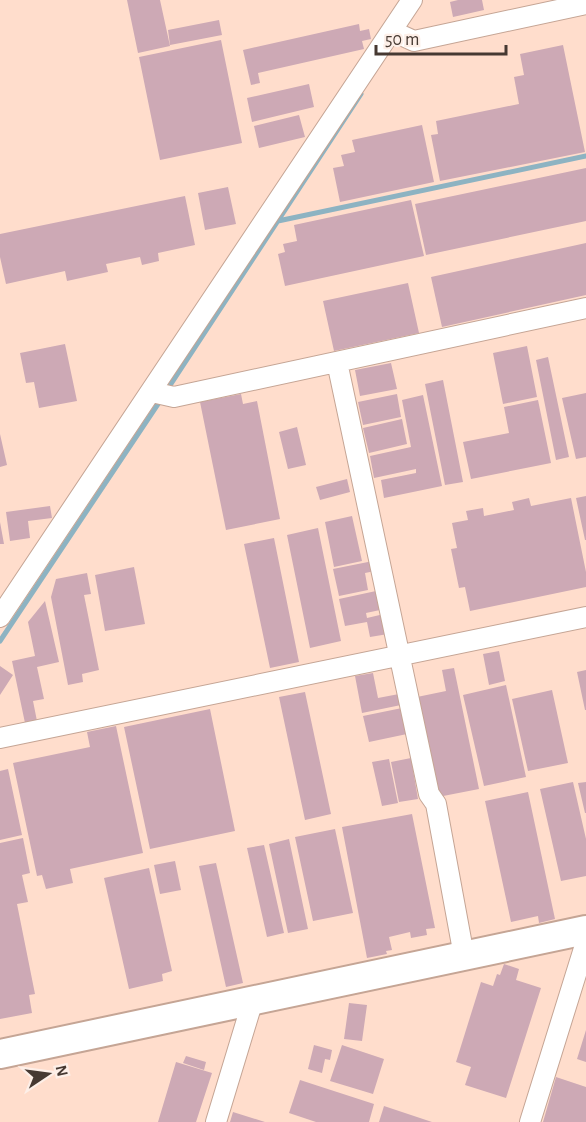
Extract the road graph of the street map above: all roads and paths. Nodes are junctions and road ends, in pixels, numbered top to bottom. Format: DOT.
graph roads {
  1 [pos="412,0"];
  2 [pos="586,4"];
  3 [pos="392,31"];
  4 [pos="586,308"];
  5 [pos="337,362"];
  6 [pos="152,392"];
  7 [pos="0,617"];
  8 [pos="586,617"];
  9 [pos="399,655"];
  10 [pos="0,738"];
  11 [pos="586,930"];
  12 [pos="586,942"];
  13 [pos="464,956"];
  14 [pos="254,1000"];
  15 [pos="0,1054"];
  16 [pos="216,1122"];
  17 [pos="530,1122"];
  1 -- 3 [label="street"];
  2 -- 3 [label="street"];
  3 -- 6 [label="street"];
  4 -- 5 [label="street"];
  5 -- 6 [label="street"];
  5 -- 9 [label="street"];
  6 -- 7 [label="street"];
  8 -- 9 [label="street"];
  9 -- 10 [label="street"];
  9 -- 13 [label="street"];
  11 -- 13 [label="street"];
  12 -- 17 [label="street"];
  13 -- 14 [label="street"];
  14 -- 15 [label="street"];
  14 -- 16 [label="street"];
}
